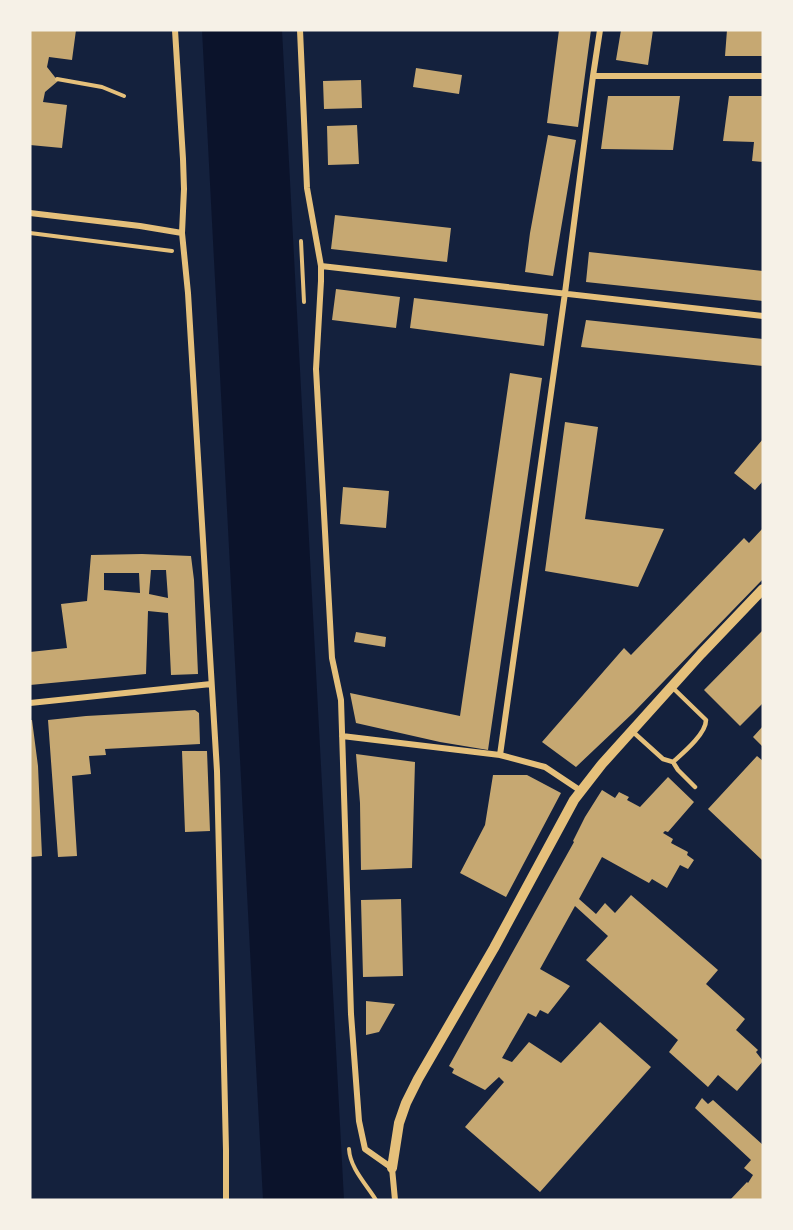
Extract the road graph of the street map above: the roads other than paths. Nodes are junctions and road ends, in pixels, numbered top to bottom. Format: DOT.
graph roads {
  1 [pos="176,30"];
  2 [pos="300,30"];
  3 [pos="600,30"];
  4 [pos="593,76"];
  5 [pos="763,76"];
  6 [pos="30,213"];
  7 [pos="182,233"];
  8 [pos="321,266"];
  9 [pos="565,293"];
  10 [pos="763,316"];
  11 [pos="763,589"];
  12 [pos="211,684"];
  13 [pos="672,687"];
  14 [pos="30,703"];
  15 [pos="632,731"];
  16 [pos="342,736"];
  17 [pos="500,754"];
  18 [pos="673,762"];
  19 [pos="696,787"];
  20 [pos="581,791"];
  21 [pos="392,1168"];
  22 [pos="226,1200"];
  23 [pos="395,1200"];
  1 -- 7 [label="street"];
  2 -- 8 [label="street"];
  3 -- 4 [label="street"];
  4 -- 5 [label="street"];
  4 -- 9 [label="street"];
  6 -- 7 [label="street"];
  7 -- 12 [label="street"];
  8 -- 9 [label="street"];
  8 -- 16 [label="street"];
  9 -- 10 [label="street"];
  9 -- 17 [label="street"];
  11 -- 13 [label="street"];
  12 -- 14 [label="street"];
  12 -- 22 [label="street"];
  13 -- 15 [label="street"];
  13 -- 18 [label="lane"];
  15 -- 18 [label="lane"];
  15 -- 20 [label="street"];
  16 -- 17 [label="street"];
  16 -- 21 [label="street"];
  17 -- 20 [label="street"];
  18 -- 19 [label="lane"];
  20 -- 21 [label="street"];
  21 -- 23 [label="street"];
}
